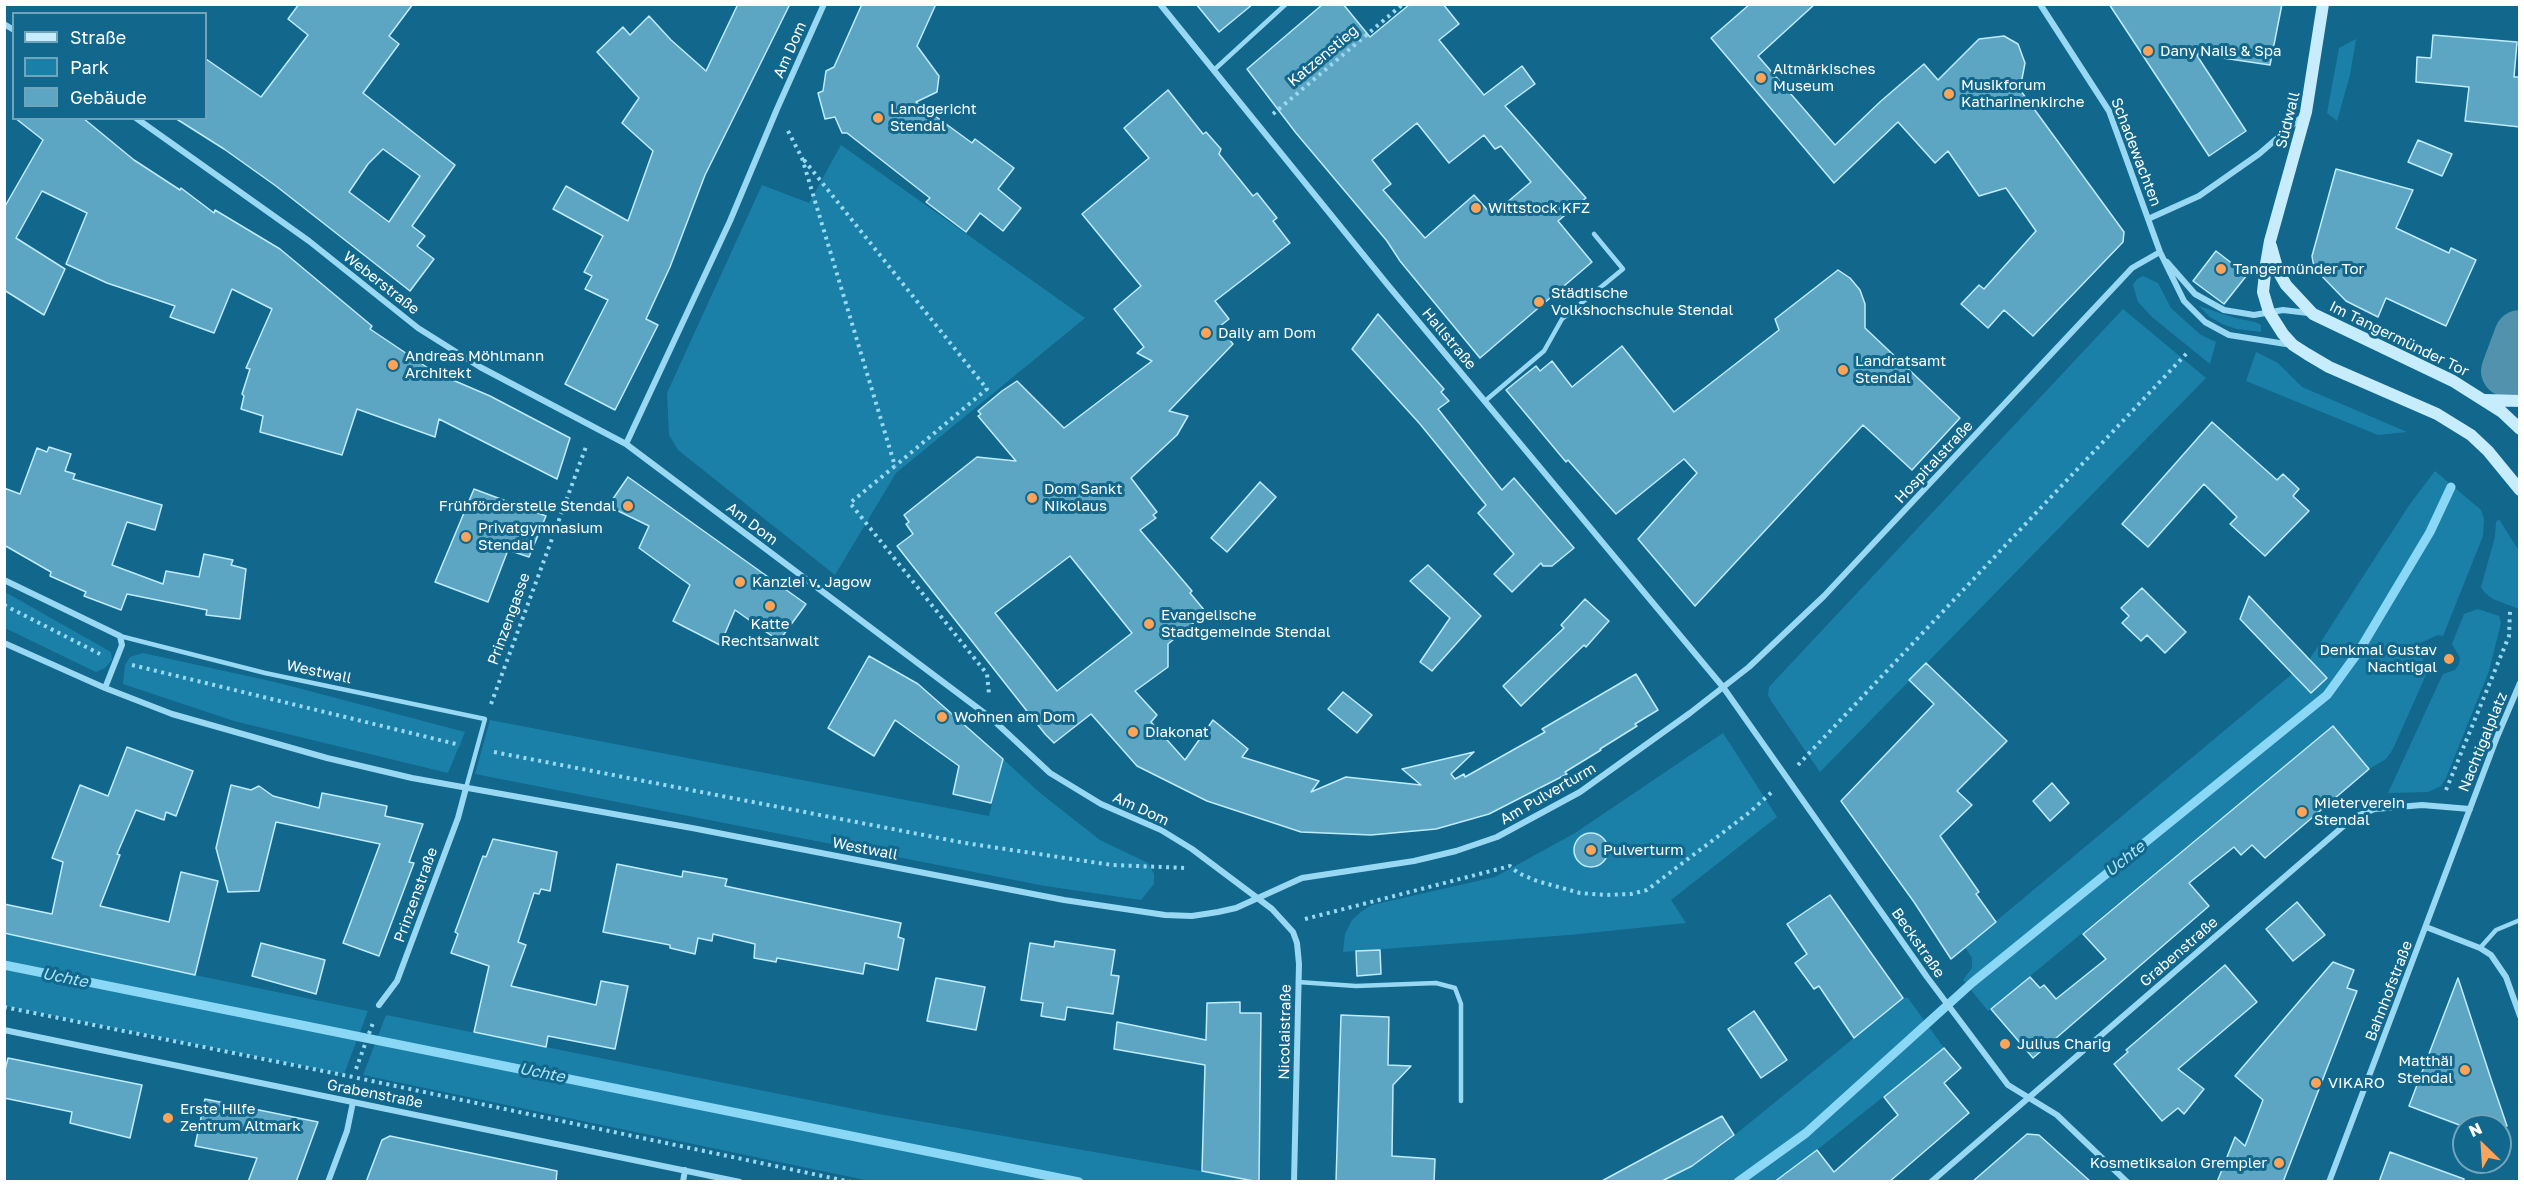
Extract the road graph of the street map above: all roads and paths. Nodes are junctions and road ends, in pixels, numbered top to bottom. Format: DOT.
graph roads {
  1 [pos="824,4"];
  2 [pos="1160,4"];
  3 [pos="1286,4"];
  4 [pos="1403,4"];
  5 [pos="2040,4"];
  6 [pos="2323,4"];
  7 [pos="1214,70"];
  8 [pos="777,109"];
  9 [pos="2307,112"];
  10 [pos="139,120"];
  11 [pos="1258,126"];
  12 [pos="802,158"];
  13 [pos="2148,219"];
  14 [pos="1594,234"];
  15 [pos="2270,241"];
  16 [pos="2160,252"];
  17 [pos="2269,312"];
  18 [pos="2313,314"];
  19 [pos="2293,345"];
  20 [pos="2187,353"];
  21 [pos="2483,400"];
  22 [pos="1485,401"];
  23 [pos="2520,401"];
  24 [pos="594,426"];
  25 [pos="2520,429"];
  26 [pos="626,444"];
  27 [pos="895,466"];
  28 [pos="2520,490"];
  29 [pos="4,580"];
  30 [pos="4,605"];
  31 [pos="2510,611"];
  32 [pos="120,636"];
  33 [pos="4,644"];
  34 [pos="117,662"];
  35 [pos="2520,683"];
  36 [pos="1723,687"];
  37 [pos="105,688"];
  38 [pos="991,718"];
  39 [pos="485,719"];
  40 [pos="476,748"];
  41 [pos="1786,778"];
  42 [pos="466,788"];
  43 [pos="2444,806"];
  44 [pos="2470,809"];
  45 [pos="1174,867"];
  46 [pos="1258,898"];
  47 [pos="2520,920"];
  48 [pos="1286,923"];
  49 [pos="2426,927"];
  50 [pos="2480,948"];
  51 [pos="1298,982"];
  52 [pos="379,1005"];
  53 [pos="4,1007"];
  54 [pos="2520,1016"];
  55 [pos="4,1030"];
  56 [pos="356,1069"];
  57 [pos="2028,1098"];
  58 [pos="1461,1101"];
  59 [pos="353,1102"];
  60 [pos="685,1170"];
  61 [pos="328,1182"];
  62 [pos="682,1182"];
  63 [pos="740,1182"];
  64 [pos="851,1182"];
  65 [pos="1294,1182"];
  66 [pos="1931,1182"];
  67 [pos="2127,1182"];
  68 [pos="2330,1182"];
  1 -- 8 [label="street, Am Dom"];
  2 -- 7 [label="street, Hallstraße"];
  3 -- 7 [label="lane"];
  4 -- 11 [label="path, Katzenstieg"];
  5 -- 13 [label="street, Schadewachten"];
  6 -- 9 [label="main road, Südwall"];
  7 -- 11 [label="street, Hallstraße"];
  8 -- 12 [label="path"];
  8 -- 26 [label="street, Am Dom"];
  9 -- 13 [label="street, Schadewachten"];
  9 -- 15 [label="main road, Südwall"];
  10 -- 24 [label="street, Weberstraße"];
  11 -- 22 [label="street, Hallstraße"];
  12 -- 27 [label="path"];
  12 -- 27 [label="path"];
  13 -- 16 [label="street, Schadewachten"];
  14 -- 22 [label="lane"];
  15 -- 17 [label="main road, Südwall"];
  15 -- 18 [label="main road, Im Tangermünder Tor"];
  16 -- 17 [label="street, Schadewachten"];
  16 -- 19 [label="street, Schadewachten"];
  16 -- 36 [label="street, Hospitalstraße"];
  17 -- 18 [label="street, Schadewachten"];
  17 -- 19 [label="main road"];
  18 -- 21 [label="main road, Im Tangermünder Tor"];
  19 -- 28 [label="main road"];
  20 -- 41 [label="path"];
  21 -- 23 [label="main road"];
  21 -- 25 [label="main road, Im Tangermünder Tor"];
  22 -- 36 [label="street, Hallstraße"];
  24 -- 26 [label="street, Weberstraße"];
  24 -- 39 [label="path, Prinzengasse"];
  26 -- 38 [label="street, Am Dom"];
  27 -- 38 [label="path"];
  29 -- 32 [label="street, Westwall"];
  30 -- 34 [label="path, Westwall"];
  31 -- 43 [label="path"];
  32 -- 34 [label="street"];
  32 -- 39 [label="lane, Westwall"];
  33 -- 37 [label="street, Westwall"];
  34 -- 37 [label="street"];
  34 -- 40 [label="path, Westwall"];
  35 -- 44 [label="street, Nachtigalplatz"];
  36 -- 41 [label="street, Beckstraße"];
  36 -- 46 [label="street, Am Pulverturm"];
  37 -- 42 [label="street, Westwall"];
  38 -- 46 [label="street, Am Dom"];
  39 -- 40 [label="lane"];
  40 -- 42 [label="lane"];
  40 -- 45 [label="path, Westwall"];
  41 -- 48 [label="path"];
  41 -- 57 [label="street, Beckstraße"];
  42 -- 46 [label="street, Westwall"];
  42 -- 52 [label="street, Prinzenstraße"];
  43 -- 44 [label="street, Grabenstraße"];
  43 -- 57 [label="street, Grabenstraße"];
  44 -- 49 [label="street, Bahnhofstraße"];
  46 -- 48 [label="street, Nicolaistraße"];
  47 -- 50 [label="lane"];
  48 -- 51 [label="street, Nicolaistraße"];
  49 -- 50 [label="street"];
  49 -- 68 [label="street, Bahnhofstraße"];
  50 -- 54 [label="street"];
  51 -- 58 [label="lane"];
  51 -- 65 [label="street, Nicolaistraße"];
  52 -- 56 [label="path"];
  53 -- 64 [label="path"];
  55 -- 59 [label="street, Grabenstraße"];
  57 -- 66 [label="street, Grabenstraße"];
  57 -- 67 [label="street, Beckstraße"];
  59 -- 60 [label="street, Grabenstraße"];
  59 -- 61 [label="street"];
  60 -- 62 [label="street"];
  60 -- 63 [label="street, Grabenstraße"];
}
